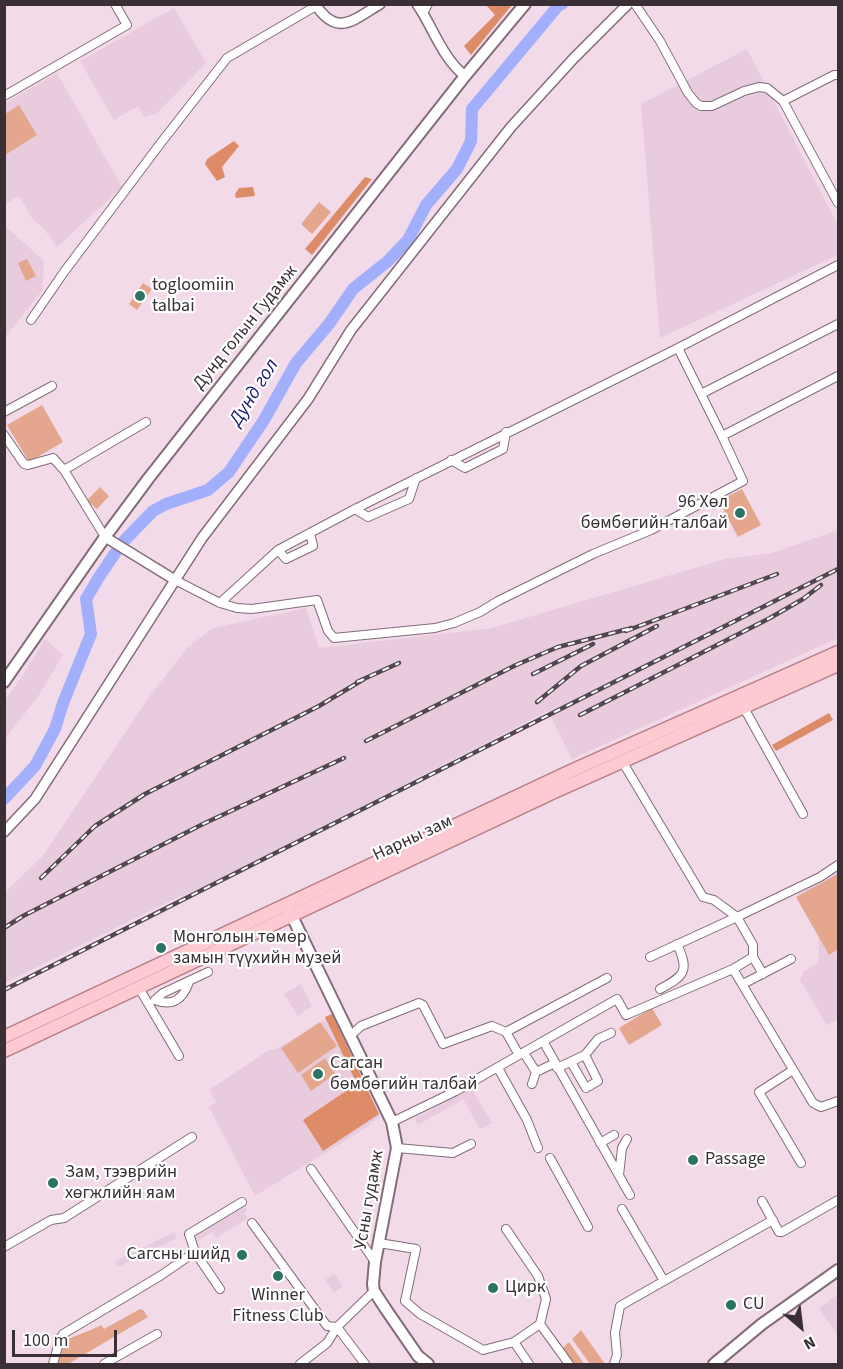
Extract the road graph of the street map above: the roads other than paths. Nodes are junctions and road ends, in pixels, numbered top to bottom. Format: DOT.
graph roads {
  1 [pos="115,4"];
  2 [pos="380,4"];
  3 [pos="417,4"];
  4 [pos="525,4"];
  5 [pos="628,4"];
  6 [pos="635,4"];
  7 [pos="315,5"];
  8 [pos="426,9"];
  9 [pos="838,75"];
  10 [pos="465,76"];
  11 [pos="4,96"];
  12 [pos="783,101"];
  13 [pos="838,203"];
  14 [pos="838,265"];
  15 [pos="31,320"];
  16 [pos="838,324"];
  17 [pos="678,348"];
  18 [pos="838,376"];
  19 [pos="51,386"];
  20 [pos="701,394"];
  21 [pos="4,412"];
  22 [pos="147,423"];
  23 [pos="506,432"];
  24 [pos="4,435"];
  25 [pos="722,436"];
  26 [pos="451,460"];
  27 [pos="64,470"];
  28 [pos="416,478"];
  29 [pos="355,509"];
  30 [pos="310,533"];
  31 [pos="105,537"];
  32 [pos="278,550"];
  33 [pos="175,580"];
  34 [pos="220,603"];
  35 [pos="838,652"];
  36 [pos="838,663"];
  37 [pos="4,682"];
  38 [pos="744,708"];
  39 [pos="622,761"];
  40 [pos="551,781"];
  41 [pos="534,802"];
  42 [pos="803,813"];
  43 [pos="4,832"];
  44 [pos="838,865"];
  45 [pos="289,910"];
  46 [pos="737,917"];
  47 [pos="677,944"];
  48 [pos="650,957"];
  49 [pos="753,957"];
  50 [pos="791,959"];
  51 [pos="733,969"];
  52 [pos="208,972"];
  53 [pos="763,974"];
  54 [pos="607,978"];
  55 [pos="189,982"];
  56 [pos="743,984"];
  57 [pos="139,988"];
  58 [pos="660,989"];
  59 [pos="506,1032"];
  60 [pos="611,1033"];
  61 [pos="350,1036"];
  62 [pos="4,1037"];
  63 [pos="543,1041"];
  64 [pos="4,1051"];
  65 [pos="522,1054"];
  66 [pos="585,1055"];
  67 [pos="179,1056"];
  68 [pos="571,1062"];
  69 [pos="556,1065"];
  70 [pos="498,1068"];
  71 [pos="793,1070"];
  72 [pos="536,1072"];
  73 [pos="532,1084"];
  74 [pos="838,1101"];
  75 [pos="392,1122"];
  76 [pos="614,1135"];
  77 [pos="192,1137"];
  78 [pos="627,1139"];
  79 [pos="600,1143"];
  80 [pos="471,1144"];
  81 [pos="397,1148"];
  82 [pos="538,1148"];
  83 [pos="550,1158"];
  84 [pos="801,1163"];
  85 [pos="310,1169"];
  86 [pos="619,1175"];
  87 [pos="630,1195"];
  88 [pos="838,1200"];
  89 [pos="762,1201"];
  90 [pos="242,1202"];
  91 [pos="622,1209"];
  92 [pos="772,1220"];
  93 [pos="252,1223"];
  94 [pos="588,1227"];
  95 [pos="506,1229"];
  96 [pos="379,1243"];
  97 [pos="4,1247"];
  98 [pos="195,1252"];
  99 [pos="375,1262"];
  100 [pos="838,1270"];
  101 [pos="664,1281"];
  102 [pos="220,1289"];
  103 [pos="374,1291"];
  104 [pos="540,1324"];
  105 [pos="337,1327"];
  106 [pos="157,1334"];
  107 [pos="514,1342"];
  108 [pos="617,1355"];
  109 [pos="53,1365"];
  110 [pos="104,1365"];
  111 [pos="300,1365"];
  112 [pos="365,1365"];
  113 [pos="428,1365"];
  114 [pos="529,1365"];
  115 [pos="569,1365"];
  116 [pos="614,1365"];
  117 [pos="623,1365"];
  118 [pos="714,1365"];
  1 -- 11 [label="street"];
  2 -- 7 [label="street"];
  3 -- 8 [label="street"];
  4 -- 10 [label="main road, Дунд голын Гудамж"];
  5 -- 33 [label="street"];
  6 -- 12 [label="street"];
  7 -- 15 [label="street"];
  8 -- 10 [label="street"];
  9 -- 12 [label="street"];
  10 -- 31 [label="main road, Дунд голын Гудамж"];
  12 -- 13 [label="street"];
  14 -- 17 [label="street"];
  16 -- 20 [label="street"];
  17 -- 20 [label="street"];
  17 -- 23 [label="street"];
  18 -- 25 [label="street"];
  19 -- 21 [label="street"];
  20 -- 25 [label="street"];
  22 -- 27 [label="street"];
  23 -- 26 [label="street"];
  23 -- 26 [label="street"];
  24 -- 27 [label="street"];
  25 -- 34 [label="street"];
  26 -- 28 [label="street"];
  27 -- 31 [label="street"];
  28 -- 29 [label="street"];
  28 -- 29 [label="street"];
  29 -- 30 [label="street"];
  30 -- 32 [label="street"];
  30 -- 32 [label="street"];
  31 -- 33 [label="street"];
  31 -- 37 [label="main road, Дунд голын Гудамж"];
  32 -- 34 [label="street"];
  33 -- 34 [label="street"];
  33 -- 43 [label="street"];
  35 -- 40 [label="main road, Нарны зам"];
  36 -- 38 [label="main road, Нарны зам"];
  38 -- 39 [label="main road, Нарны зам"];
  38 -- 42 [label="street"];
  39 -- 41 [label="main road, Нарны зам"];
  39 -- 46 [label="street"];
  40 -- 41 [label="main road"];
  40 -- 45 [label="main road, Нарны зам"];
  41 -- 45 [label="main road, Нарны зам"];
  44 -- 46 [label="street"];
  45 -- 57 [label="main road, Нарны зам"];
  45 -- 61 [label="main road, Усны гудамж"];
  45 -- 62 [label="main road, Нарны зам"];
  46 -- 47 [label="street"];
  46 -- 49 [label="street"];
  47 -- 48 [label="street"];
  47 -- 58 [label="street"];
  49 -- 51 [label="street"];
  49 -- 53 [label="street"];
  50 -- 53 [label="street"];
  51 -- 56 [label="street"];
  51 -- 63 [label="street"];
  52 -- 55 [label="street"];
  53 -- 56 [label="street"];
  54 -- 59 [label="street"];
  55 -- 55 [label="street"];
  56 -- 71 [label="street"];
  57 -- 64 [label="main road, Нарны зам"];
  57 -- 67 [label="street"];
  59 -- 61 [label="street"];
  59 -- 65 [label="street"];
  60 -- 66 [label="street"];
  61 -- 75 [label="main road, Усны гудамж"];
  63 -- 65 [label="street"];
  63 -- 69 [label="street"];
  65 -- 70 [label="street"];
  65 -- 72 [label="street"];
  66 -- 68 [label="street"];
  66 -- 68 [label="street"];
  68 -- 69 [label="street"];
  69 -- 72 [label="street"];
  69 -- 79 [label="street"];
  70 -- 75 [label="street"];
  70 -- 82 [label="street"];
  71 -- 74 [label="street"];
  71 -- 84 [label="street"];
  72 -- 73 [label="street"];
  75 -- 81 [label="main road, Усны гудамж"];
  76 -- 79 [label="street"];
  77 -- 97 [label="street"];
  78 -- 86 [label="street"];
  79 -- 86 [label="street"];
  80 -- 81 [label="street"];
  81 -- 96 [label="main road, Усны гудамж"];
  83 -- 94 [label="street"];
  85 -- 99 [label="street"];
  86 -- 87 [label="street"];
  88 -- 92 [label="street"];
  89 -- 92 [label="street"];
  90 -- 98 [label="street"];
  91 -- 101 [label="street"];
  92 -- 101 [label="street"];
  93 -- 105 [label="street"];
  95 -- 104 [label="street"];
  96 -- 99 [label="main road, Усны гудамж"];
  96 -- 107 [label="street"];
  98 -- 102 [label="street"];
  98 -- 109 [label="street"];
  99 -- 103 [label="main road, Усны гудамж"];
  100 -- 118 [label="main road"];
  101 -- 108 [label="street"];
  103 -- 105 [label="street"];
  103 -- 113 [label="main road"];
  104 -- 107 [label="street"];
  104 -- 115 [label="street"];
  105 -- 111 [label="street"];
  105 -- 112 [label="street"];
  106 -- 110 [label="street"];
  107 -- 114 [label="street"];
  108 -- 116 [label="street"];
  108 -- 117 [label="street"];
}
